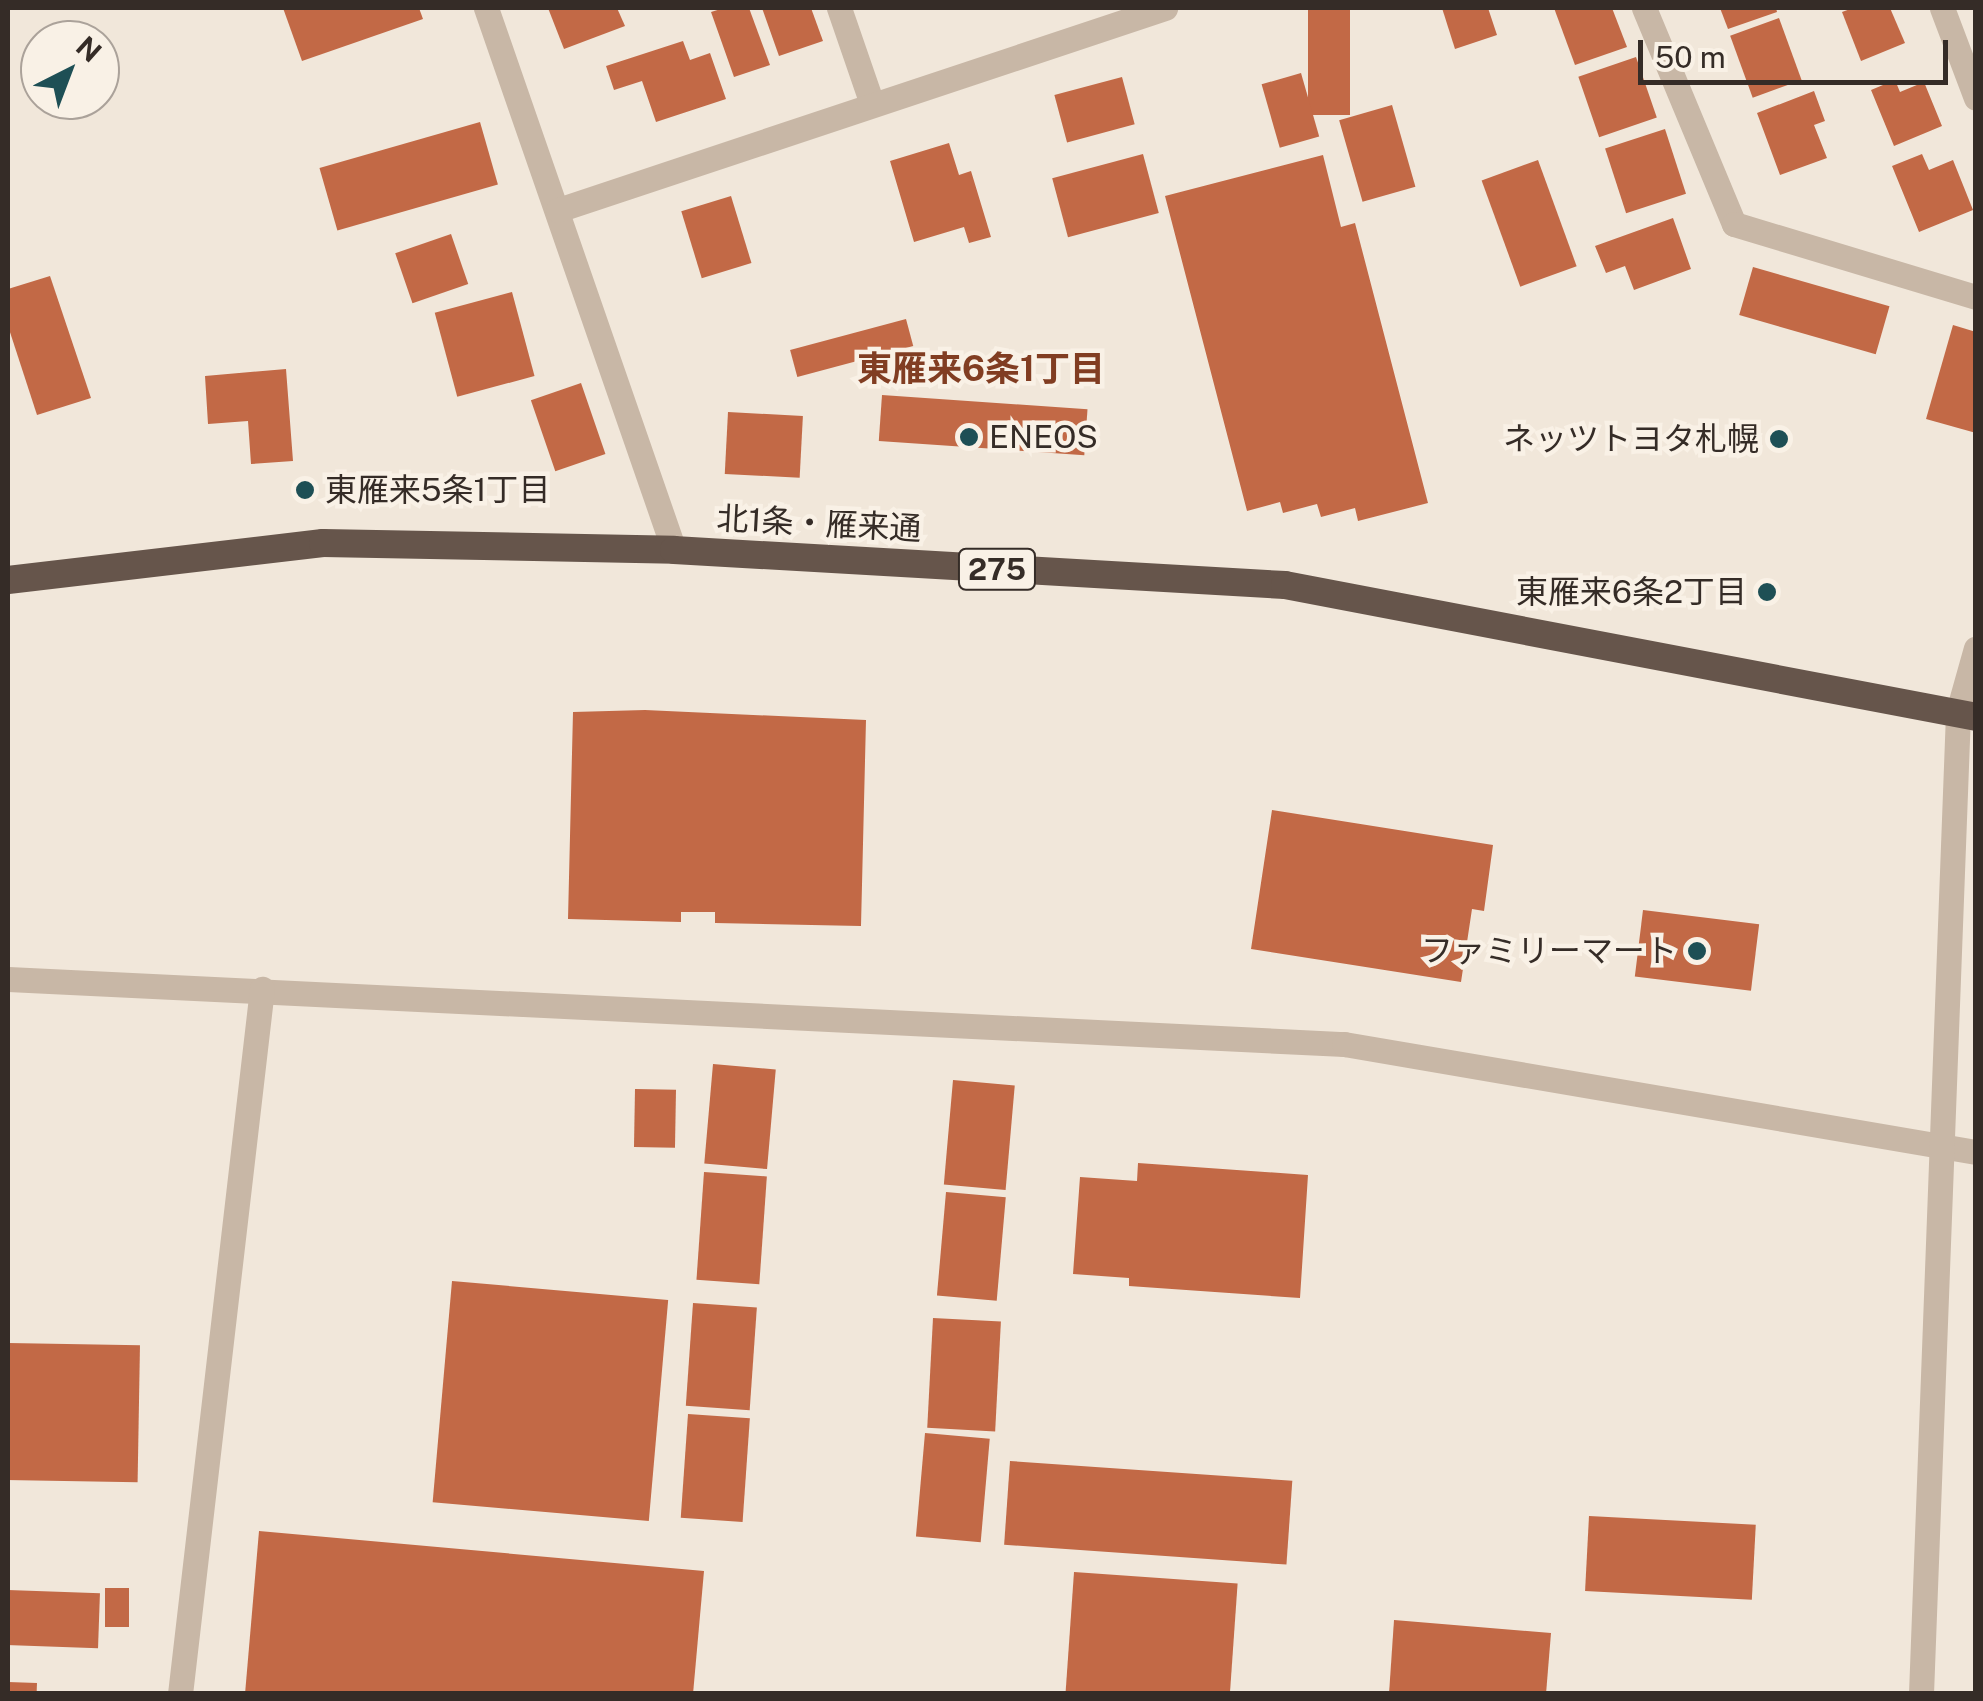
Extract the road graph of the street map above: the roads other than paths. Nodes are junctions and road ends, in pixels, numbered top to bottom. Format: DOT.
graph roads {
  1 [pos="486,8"];
  2 [pos="838,8"];
  3 [pos="1165,8"];
  4 [pos="1644,8"];
  5 [pos="1942,8"];
  6 [pos="1128,13"];
  7 [pos="1976,98"];
  8 [pos="871,101"];
  9 [pos="558,210"];
  10 [pos="1976,297"];
  11 [pos="674,550"];
  12 [pos="8,580"];
  13 [pos="1976,648"];
  14 [pos="1967,714"];
  15 [pos="8,979"];
  16 [pos="262,989"];
  17 [pos="1938,1146"];
  18 [pos="1976,1152"];
  19 [pos="180,1694"];
  20 [pos="1921,1694"];
  1 -- 9 [label="street"];
  2 -- 8 [label="street"];
  3 -- 6 [label="street"];
  4 -- 10 [label="street"];
  5 -- 7 [label="street"];
  6 -- 8 [label="street"];
  8 -- 9 [label="street"];
  9 -- 11 [label="street"];
  11 -- 12 [label="highway, 北1条・雁来通 / 275"];
  11 -- 14 [label="highway, 北1条・雁来通 / 275"];
  13 -- 14 [label="street"];
  14 -- 17 [label="street"];
  15 -- 16 [label="street"];
  16 -- 17 [label="street"];
  16 -- 19 [label="street"];
  17 -- 18 [label="street"];
  17 -- 20 [label="street"];
}
